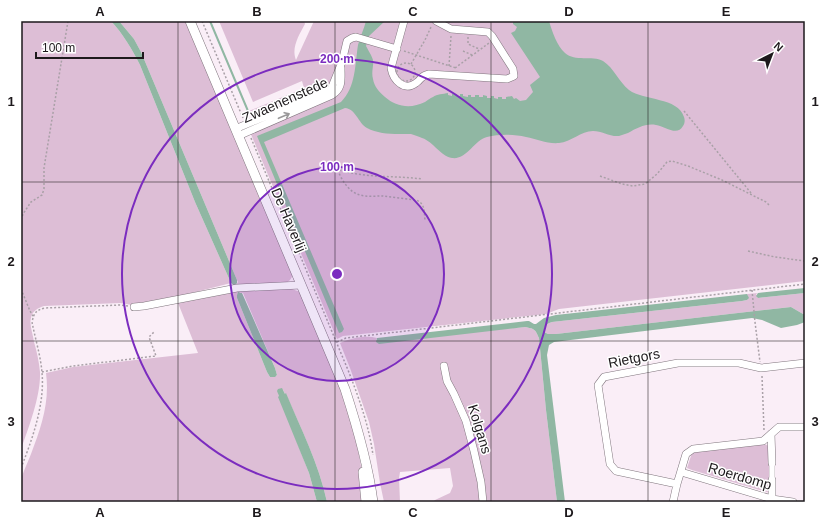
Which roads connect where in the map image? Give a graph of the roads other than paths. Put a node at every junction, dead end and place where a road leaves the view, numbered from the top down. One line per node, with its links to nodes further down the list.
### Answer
1 (190, 21): 5 (street, De Haverlij)
2 (404, 21): 4 (street)
3 (434, 23): 4 (street)
4 (397, 49): 5 (street, Zwaenenstede)
5 (237, 132): 6 (street, De Haverlij)
6 (301, 285): 7 (street); 11 (street, De Haverlij)
7 (134, 307)
8 (805, 363): 16 (street, Rietgors)
9 (444, 366): 20 (street, Kolgans)
10 (805, 426): 12 (street)
11 (358, 431): 18 (street, De Haverlij); 19 (street, De Haverlij)
12 (771, 434): 13 (street); 14 (street)
13 (772, 463): 15 (street)
14 (681, 472): 16 (street); 17 (street, Roerdomp)
15 (772, 480): 17 (street)
16 (677, 484): 21 (street)
17 (772, 499): 22 (street, Roerdomp)
18 (366, 502)
19 (373, 502)
20 (483, 502)
21 (673, 502)
22 (793, 502)

